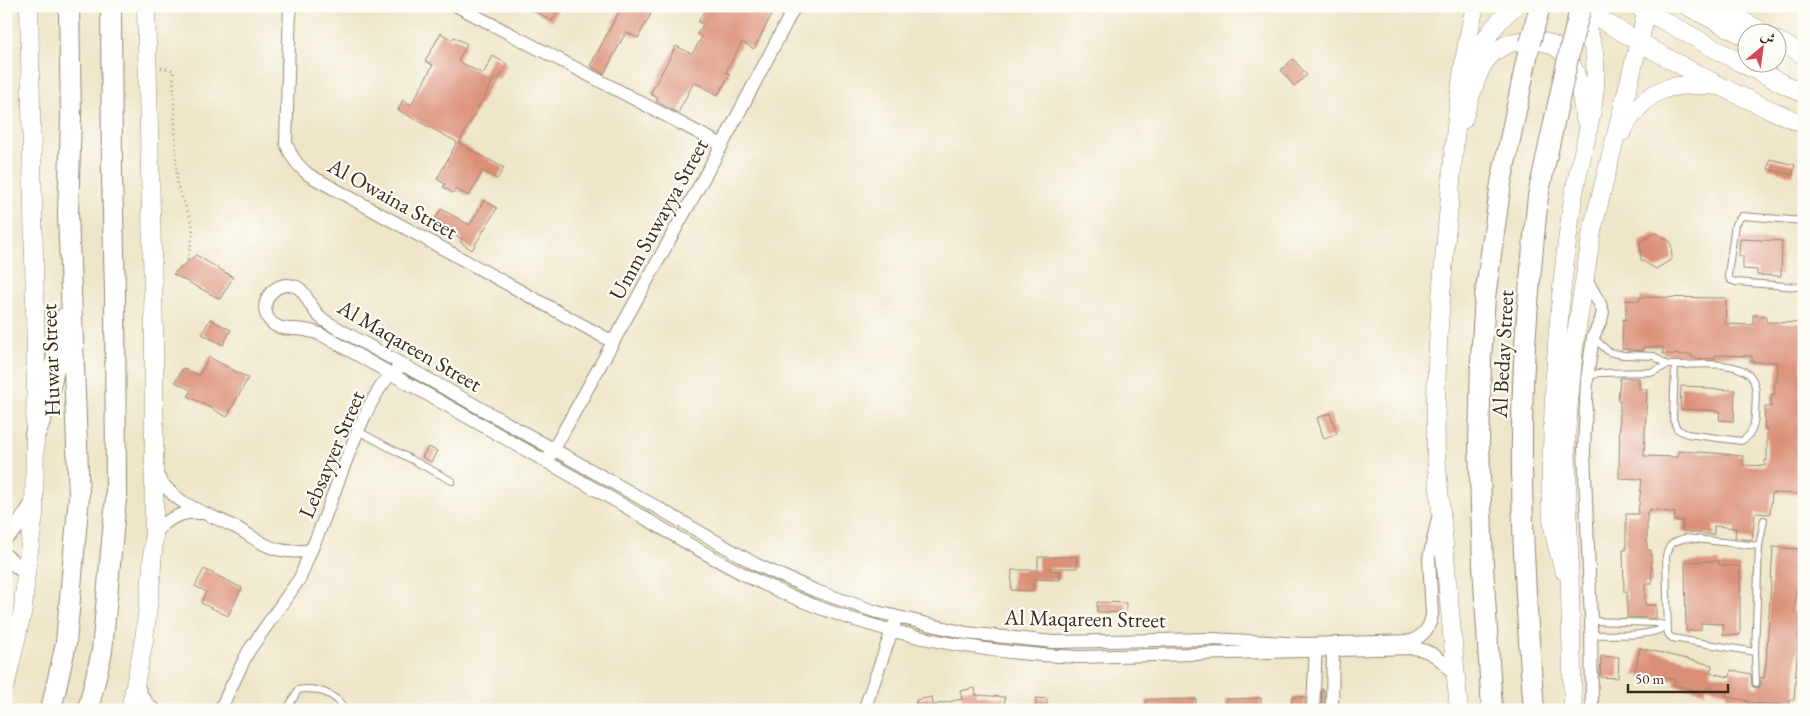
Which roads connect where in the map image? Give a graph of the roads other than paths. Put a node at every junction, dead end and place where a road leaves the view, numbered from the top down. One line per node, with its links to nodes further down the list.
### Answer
1 (29, 6): 49 (main road, Huwar Street)
2 (56, 6): 27 (highway)
3 (69, 6): 27 (highway, Huwar Street)
4 (112, 6): 28 (highway)
5 (125, 6): 28 (highway)
6 (146, 6): 52 (main road)
7 (290, 6): 42 (street, Al Owaina Street)
8 (458, 6): 34 (street)
9 (795, 6): 34 (street, Umm Suwayya Street)
10 (1462, 6): 22 (main road)
11 (1475, 6): 22 (main road)
12 (1515, 6): 31 (main road)
13 (1540, 6): 88 (highway, Al Beday Street, bridge)
14 (1579, 6): 21 (main road); 33 (main road); 89 (highway, Al Beday Street, bridge)
15 (1606, 6): 21 (main road)
16 (1687, 6): 20 (main road)
17 (1716, 6): 19 (main road)
18 (1644, 8): 21 (main road); 30 (main road)
19 (1745, 22)
20 (1738, 33)
21 (1631, 38): 29 (main road); 36 (main road)
22 (1466, 46): 31 (main road)
23 (1788, 46): 24 (main road)
24 (1804, 55)
25 (1788, 58): 26 (main road)
26 (1804, 66)
27 (70, 82): 40 (highway, Huwar Street)
28 (112, 85): 78 (highway)
29 (1723, 86): 32 (main road); 36 (main road)
30 (1804, 94)
31 (1458, 100): 35 (main road)
32 (1804, 124)
33 (1587, 132): 35 (main road); 64 (main road)
34 (722, 145): 42 (street, Umm Suwayya Street)
35 (1454, 146): 55 (main road)
36 (1607, 167): 38 (main road)
37 (1804, 221): 39 (lane)
38 (1585, 269): 41 (street); 64 (main road)
39 (1804, 284)
40 (72, 289): 49 (highway); 77 (highway, Huwar Street)
41 (1593, 337): 43 (lane); 47 (street)
42 (612, 342): 50 (street, Umm Suwayya Street)
43 (1667, 365): 44 (lane); 47 (lane)
44 (1675, 365): 44 (lane)
45 (407, 367): 46 (street); 46 (street, Al Maqareen Street); 50 (street, Al Maqareen Street)
46 (392, 374): 48 (street, Lebsayyer Street); 51 (street, Al Maqareen Street)
47 (1587, 379): 66 (street)
48 (358, 431): 53 (lane); 61 (street, Lebsayyer Street)
49 (35, 434): 54 (main road, Huwar Street)
50 (554, 449): 51 (street, Umm Suwayya Street); 65 (street, Al Maqareen Street)
51 (547, 462): 68 (street, Al Maqareen Street)
52 (154, 472): 56 (street, Lebsayyer Street); 58 (main road)
53 (452, 481)
54 (34, 501): 59 (street); 63 (main road, Huwar Street)
55 (1441, 504): 71 (street, Al Maqareen Street); 73 (main road)
56 (202, 514): 58 (street, Lebsayyer Street); 61 (street, Lebsayyer Street)
57 (1764, 520): 60 (lane)
58 (154, 535): 74 (main road)
59 (6, 536)
60 (1759, 546): 67 (lane); 72 (lane)
61 (311, 550): 81 (street, Lebsayyer Street)
62 (6, 557): 63 (street)
63 (26, 573): 75 (main road, Huwar Street)
64 (1571, 595): 90 (main road)
65 (897, 617): 68 (street); 70 (street, Al Maqareen Street)
66 (1591, 621): 67 (lane); 69 (street)
67 (1667, 626): 69 (lane); 72 (lane)
68 (892, 631): 70 (street, Al Maqareen Street); 84 (street)
69 (1590, 635): 91 (street)
70 (1316, 647): 71 (street, Al Maqareen Street); 85 (street)
71 (1333, 647): 73 (street, Al Maqareen Street); 86 (street)
72 (1755, 652): 76 (lane)
73 (1456, 676): 87 (main road)
74 (137, 679): 79 (main road); 80 (street)
75 (6, 683)
76 (1756, 683)
77 (51, 710)
78 (88, 710)
79 (130, 710)
80 (155, 710)
81 (220, 710)
82 (287, 710): 83 (lane)
83 (345, 710)
84 (864, 710)
85 (1313, 710)
86 (1332, 710)
87 (1459, 710)
88 (1492, 710)
89 (1534, 710)
90 (1573, 710)
91 (1592, 710)

